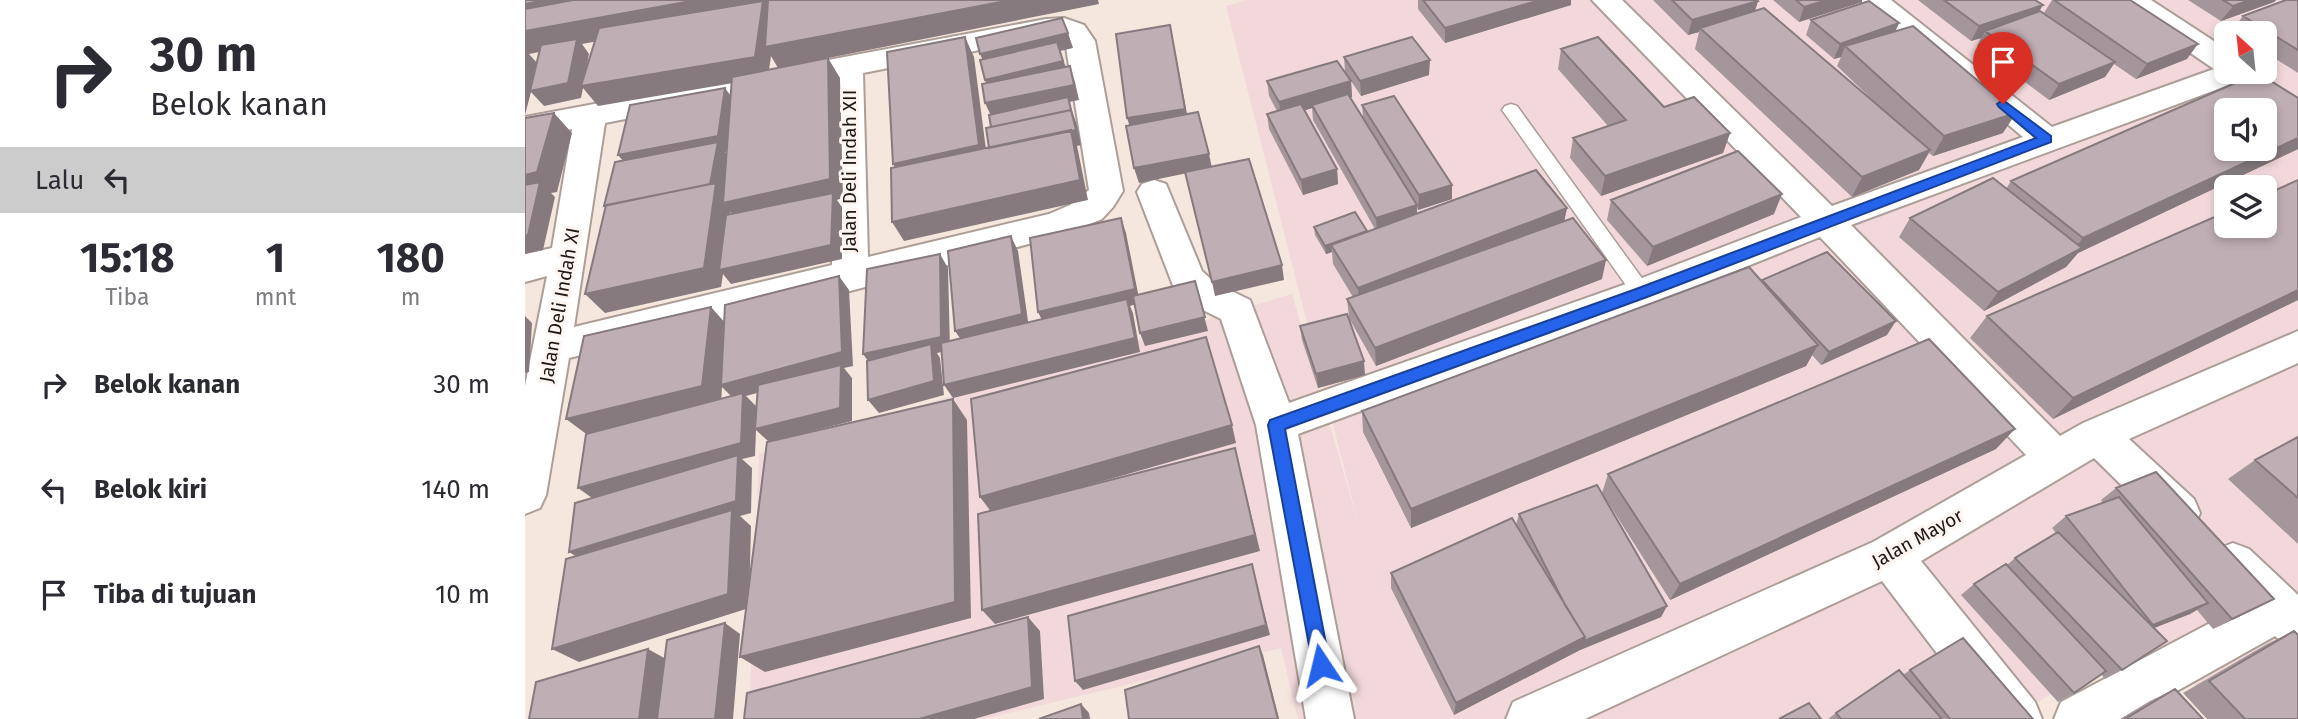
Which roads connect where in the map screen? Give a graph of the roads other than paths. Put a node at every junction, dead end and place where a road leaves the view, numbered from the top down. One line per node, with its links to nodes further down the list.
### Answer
1 (1606, 0): 12 (street)
2 (1874, 0): 10 (street)
3 (2132, 0): 4 (street)
4 (2214, 55)
5 (848, 66): 8 (street); 15 (street, Jalan Deli Indah XII); 15 (street)
6 (2220, 84): 10 (street)
7 (1511, 110): 16 (lane)
8 (590, 115): 9 (street); 13 (street, Jalan Deli Indah XI)
9 (525, 128)
10 (2046, 139): 12 (street)
11 (1154, 192): 19 (street)
12 (1826, 221): 16 (street); 21 (street)
13 (568, 257): 14 (street); 18 (street, Jalan Deli Indah XI)
14 (525, 268)
15 (849, 277): 18 (street)
16 (1642, 293): 19 (street)
17 (2298, 346): 20 (street, Jalan Mayor)
18 (553, 348): 22 (street, Jalan Deli Indah XI)
19 (1276, 425): 25 (street)
20 (2097, 435): 21 (street, Jalan Mayor); 24 (street)
21 (2056, 460): 23 (street, Jalan Mayor)
22 (525, 495)
23 (1889, 556): 26 (street, Jalan Mayor); 27 (street)
24 (2278, 624): 28 (street)
25 (1330, 719)
26 (1530, 719)
27 (2018, 719)
28 (2078, 719)

